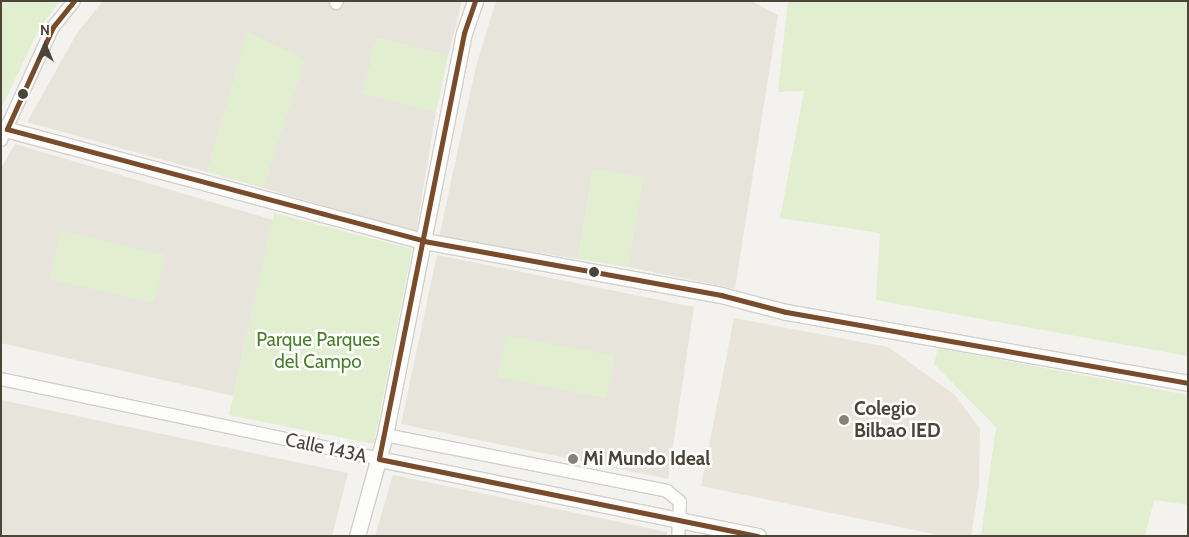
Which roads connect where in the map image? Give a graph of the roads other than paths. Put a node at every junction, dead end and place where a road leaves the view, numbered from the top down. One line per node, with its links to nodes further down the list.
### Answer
1 (74, 1): 3 (street)
2 (475, 1): 4 (street)
3 (3, 132): 4 (street)
4 (424, 241): 6 (street); 7 (street)
5 (1, 379): 8 (street, Calle 143A)
6 (1188, 383)
7 (385, 435): 8 (street); 9 (street, Calle 143A)
8 (379, 459): 9 (street, Calle 143A); 10 (street)
9 (680, 520): 11 (street); 12 (street, Calle 143A)
10 (357, 536)
11 (678, 536)
12 (758, 536)

